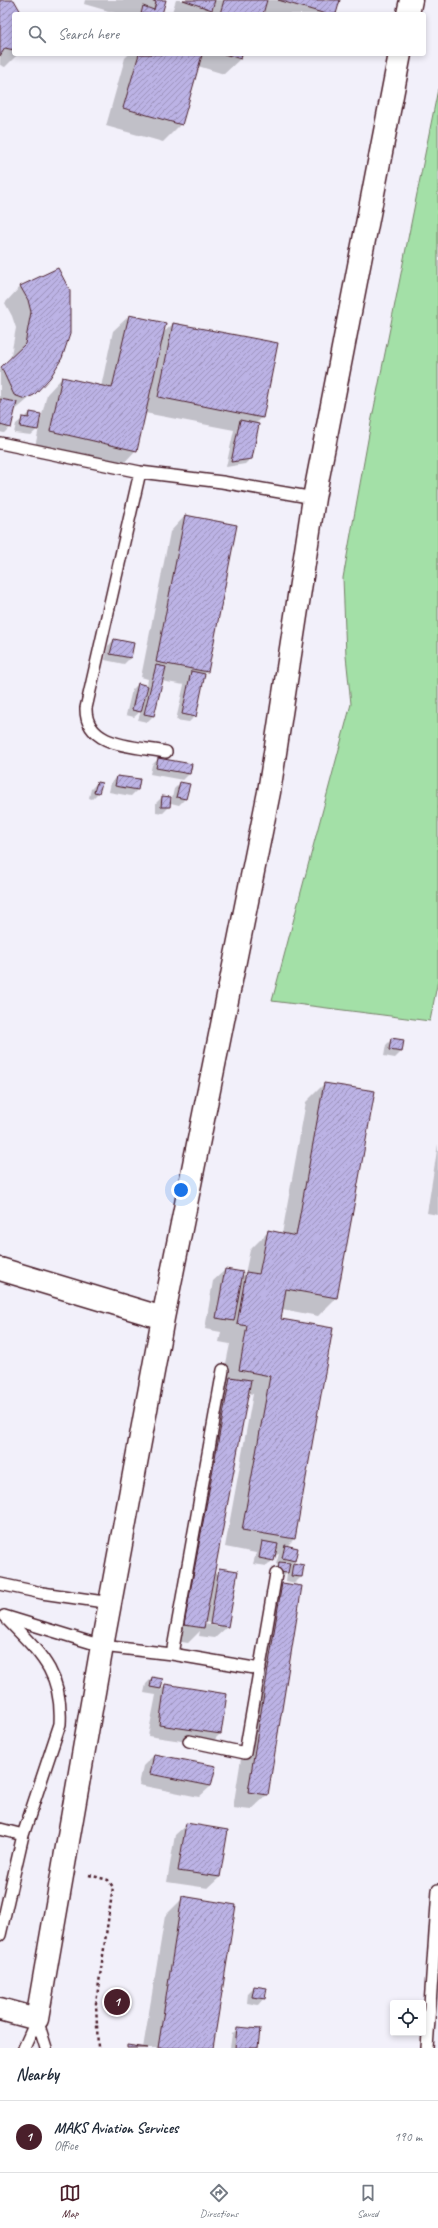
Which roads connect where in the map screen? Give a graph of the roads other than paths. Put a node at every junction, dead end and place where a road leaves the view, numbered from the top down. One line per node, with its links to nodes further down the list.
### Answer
1 (411, 0): 2 (street)
2 (408, 12)
3 (400, 56): 6 (street)
4 (0, 443): 5 (lane)
5 (140, 472): 6 (lane); 7 (lane)
6 (314, 498): 9 (street)
7 (166, 752)
8 (0, 1269): 9 (street)
9 (163, 1318): 13 (street)
10 (223, 1370): 16 (lane)
11 (276, 1574): 17 (lane)
12 (0, 1584): 13 (lane)
13 (111, 1603): 15 (street)
14 (2, 1615): 15 (lane); 20 (lane)
15 (102, 1646): 16 (lane); 24 (street)
16 (172, 1654): 17 (lane)
17 (260, 1669): 18 (lane)
18 (189, 1741)
19 (0, 1830): 20 (lane)
20 (22, 1835): 22 (lane)
21 (438, 1890): 27 (lane)
22 (0, 1935)
23 (0, 2009): 24 (street)
24 (37, 2019): 25 (lane); 26 (lane)
25 (24, 2048)
26 (46, 2048)
27 (427, 2048)

